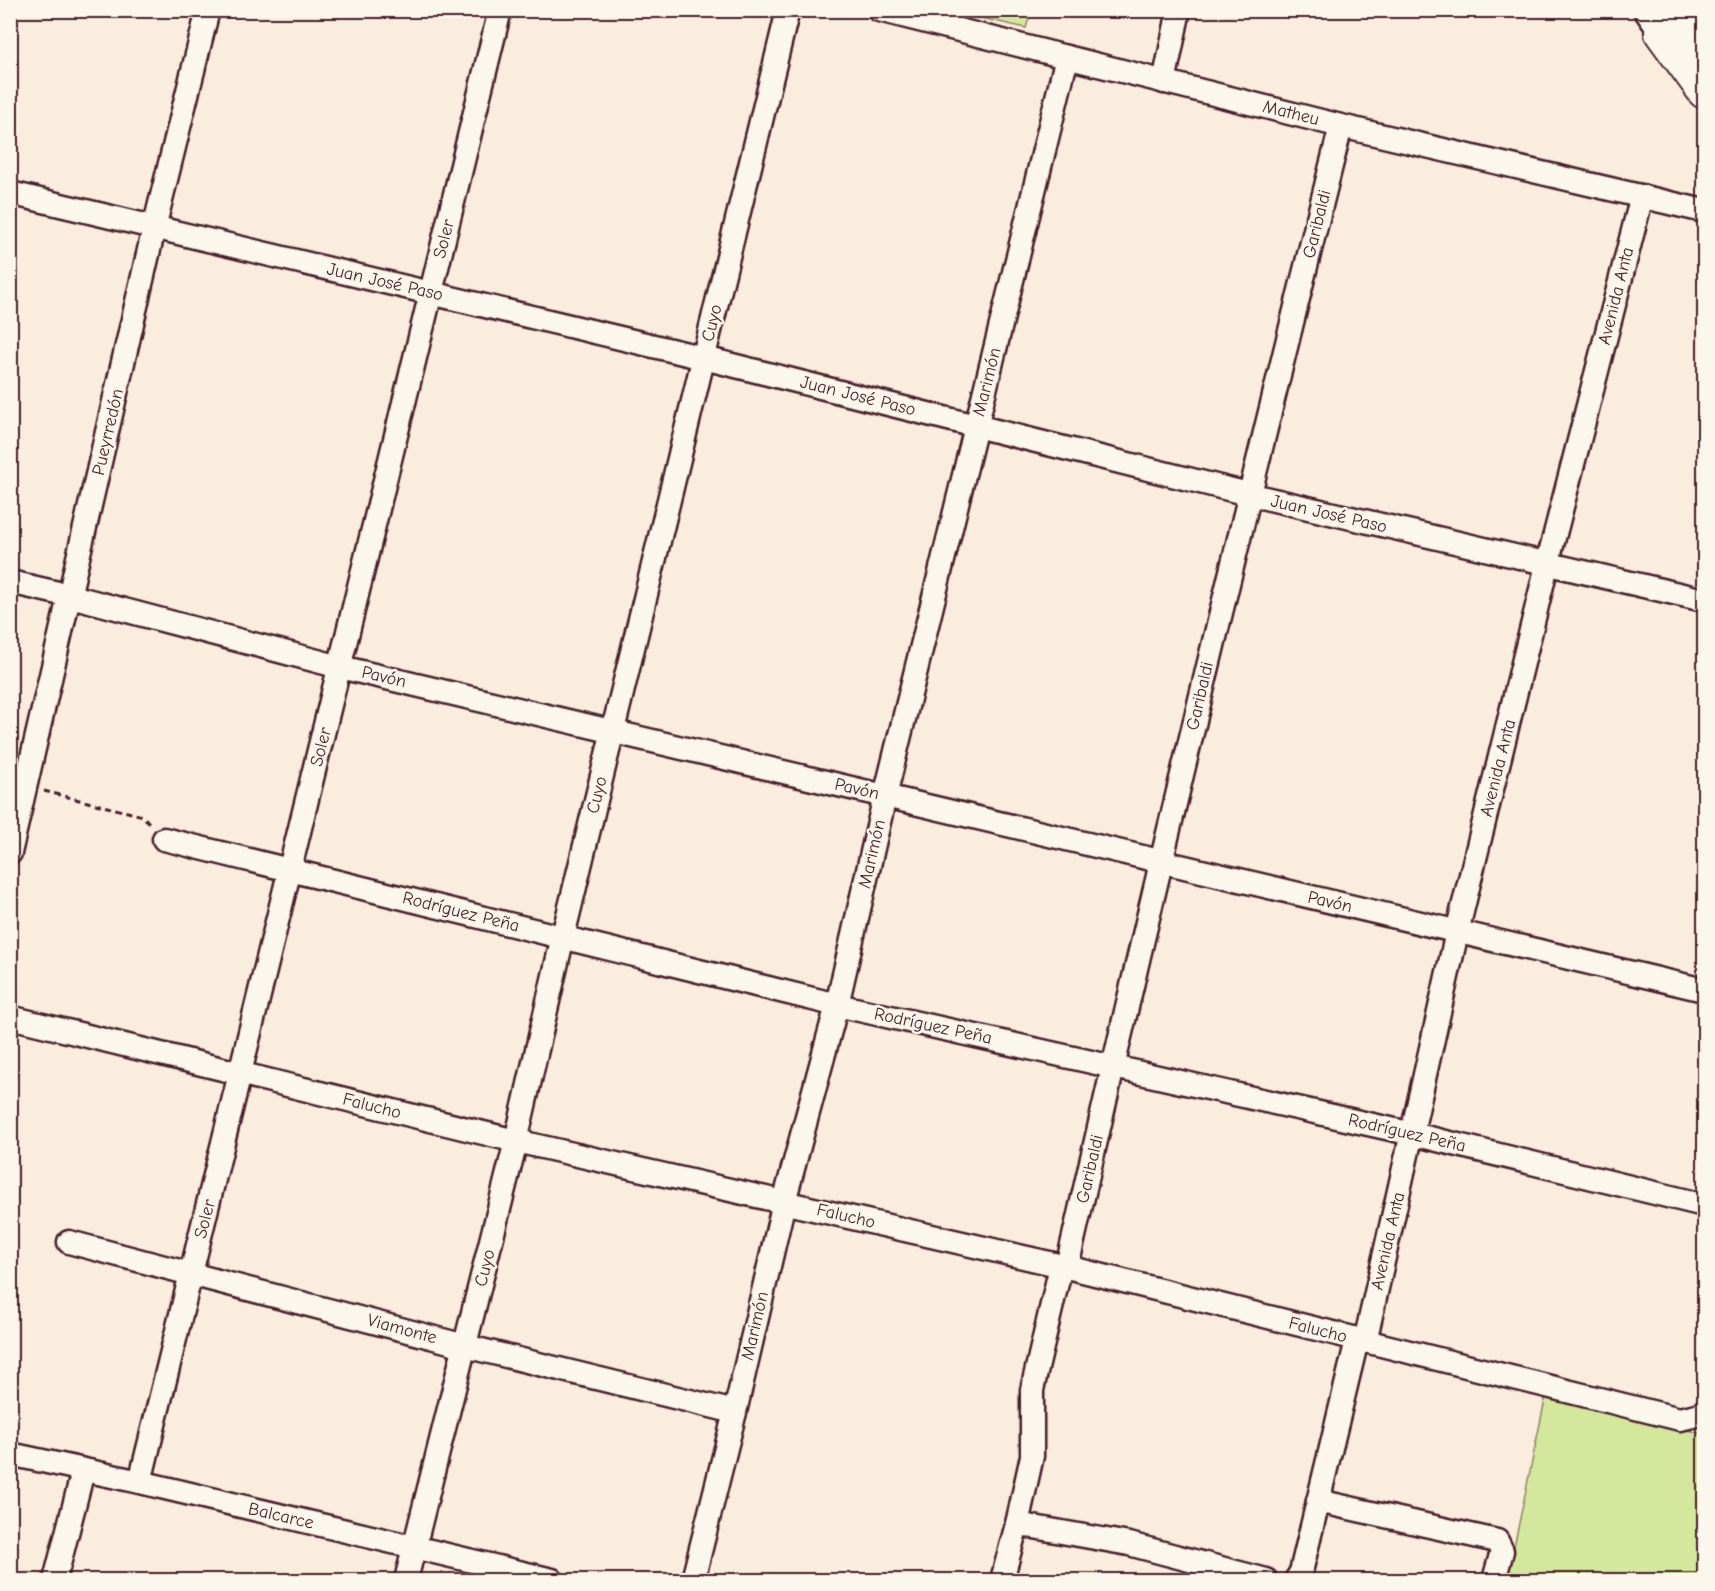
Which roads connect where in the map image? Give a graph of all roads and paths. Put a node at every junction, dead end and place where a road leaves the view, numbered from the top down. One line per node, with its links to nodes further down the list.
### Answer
1 (208, 10): 16 (street, Pueyrredón)
2 (500, 10): 17 (street, Soler)
3 (788, 10): 18 (street, Cuyo)
4 (879, 10): 6 (street, Matheu)
5 (1179, 10): 10 (street)
6 (927, 16): 9 (street, Matheu)
7 (1662, 16): 8 (main road); 11 (main road)
8 (1704, 53)
9 (1067, 57): 10 (street, Matheu); 19 (street, Marimón)
10 (1164, 82): 12 (street, Matheu)
11 (1704, 92)
12 (1341, 126): 14 (street, Matheu); 20 (street, Garibaldi)
13 (10, 193): 16 (street, Juan José Paso)
14 (1642, 196): 15 (street, Matheu); 21 (street, Avenida Anta)
15 (1704, 211)
16 (154, 228): 17 (street, Juan José Paso); 23 (street, Pueyrredón)
17 (431, 292): 18 (street, Juan José Paso); 25 (street, Soler)
18 (704, 357): 19 (street, Juan José Paso); 26 (street, Cuyo)
19 (977, 426): 20 (street, Juan José Paso); 28 (street, Marimón)
20 (1248, 494): 21 (street, Juan José Paso); 31 (street, Garibaldi)
21 (1547, 565): 24 (street, Juan José Paso); 33 (street, Avenida Anta)
22 (10, 582): 23 (street, Pavón)
23 (71, 596): 25 (street, Pavón); 27 (street, Pueyrredón)
24 (1704, 600)
25 (340, 667): 26 (street, Pavón); 32 (street, Soler)
26 (613, 732): 28 (street, Pavón); 34 (street, Cuyo)
27 (26, 787): 29 (path); 30 (street, Pueyrredón)
28 (885, 796): 31 (street, Pavón); 36 (street, Marimón)
29 (164, 839): 32 (street, Rodríguez Peña)
30 (10, 853)
31 (1160, 862): 33 (street, Pavón); 38 (street, Garibaldi)
32 (291, 870): 34 (street, Rodríguez Peña); 39 (street, Soler)
33 (1457, 932): 35 (street, Pavón); 40 (street, Avenida Anta)
34 (563, 936): 36 (street, Rodríguez Peña); 41 (street, Cuyo)
35 (1704, 990)
36 (837, 1005): 38 (street, Rodríguez Peña); 42 (street, Marimón)
37 (10, 1017): 39 (street, Falucho)
38 (1113, 1066): 40 (street, Rodríguez Peña); 45 (street, Garibaldi)
39 (241, 1075): 41 (street, Falucho); 46 (street, Soler)
40 (1413, 1134): 43 (street, Rodríguez Peña); 47 (street, Avenida Anta)
41 (516, 1141): 42 (street, Falucho); 48 (street, Cuyo)
42 (784, 1202): 45 (street, Falucho); 50 (street, Marimón)
43 (1704, 1205)
44 (69, 1242): 46 (street, Viamonte)
45 (1064, 1267): 47 (street, Falucho); 55 (street, Garibaldi)
46 (191, 1272): 48 (street, Viamonte); 53 (street, Soler)
47 (1361, 1341): 49 (street, Falucho); 54 (street, Avenida Anta)
48 (465, 1346): 50 (street, Viamonte); 56 (street, Cuyo)
49 (1704, 1411)
50 (735, 1412): 61 (street, Marimón)
51 (10, 1454): 52 (street, Balcarce)
52 (83, 1471): 53 (street, Balcarce); 58 (street)
53 (140, 1482): 56 (street, Balcarce)
54 (1318, 1501): 57 (street, Avenida Anta); 64 (street)
55 (1017, 1524): 62 (street, Garibaldi); 63 (street)
56 (415, 1548): 59 (street, Cuyo); 60 (street, Balcarce)
57 (1302, 1578)
58 (55, 1581)
59 (406, 1581)
60 (552, 1581)
61 (693, 1581)
62 (1002, 1581)
63 (1266, 1581)
64 (1494, 1581)

